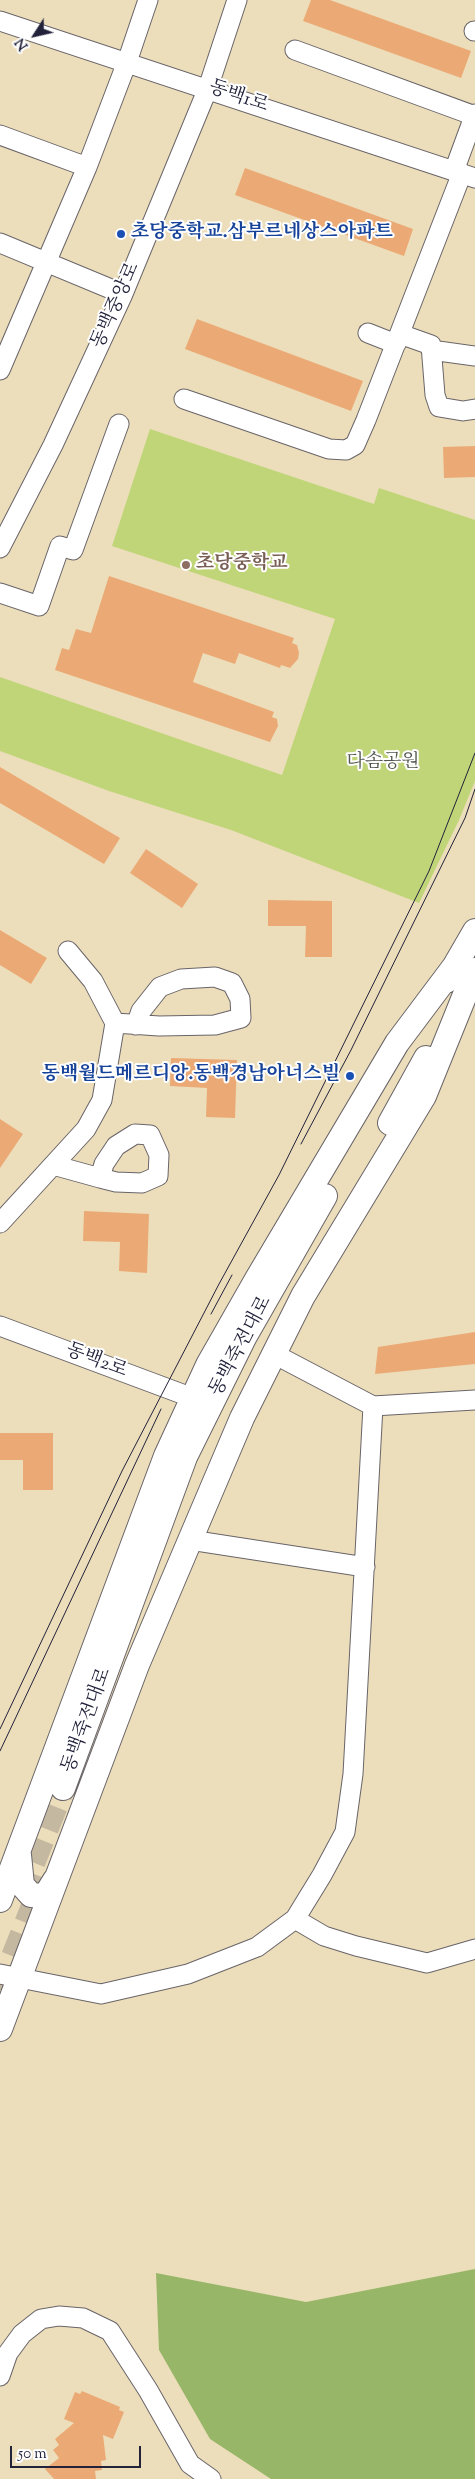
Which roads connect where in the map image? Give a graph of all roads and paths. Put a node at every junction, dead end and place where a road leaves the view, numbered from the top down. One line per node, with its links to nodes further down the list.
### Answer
1 (148, 0): 5 (street)
2 (237, 0): 6 (street, 동백중앙로)
3 (0, 21): 5 (street, 동백1로)
4 (295, 50): 7 (street)
5 (127, 62): 6 (street, 동백1로); 9 (street)
6 (208, 88): 10 (street, 동백1로); 13 (street, 동백중앙로)
7 (475, 115): 10 (street)
8 (0, 135): 9 (street)
9 (87, 167): 12 (street)
10 (464, 174): 15 (street)
11 (0, 243): 12 (street)
12 (46, 264): 13 (street); 18 (street)
13 (123, 294): 22 (street, 동백중앙로)
14 (368, 333): 15 (street)
15 (398, 339): 16 (street); 19 (street)
16 (431, 350): 17 (street); 20 (street)
17 (475, 356)
18 (0, 368)
19 (184, 399)
20 (475, 409)
21 (119, 424): 23 (street)
22 (0, 548)
23 (0, 593)
24 (475, 931): 26 (main road, 동백죽전대로)
25 (68, 951): 27 (street)
26 (468, 968): 33 (main road); 34 (main road); 39 (main road, 동백죽전대로)
27 (115, 1024): 28 (street); 29 (street)
28 (136, 1025): 28 (street)
29 (53, 1165): 30 (street); 31 (street)
30 (100, 1178)
31 (0, 1222)
32 (0, 1326): 34 (street, 동백2로)
33 (274, 1354): 36 (street); 37 (main road)
34 (193, 1398): 40 (main road)
35 (475, 1400): 36 (street)
36 (373, 1406): 38 (street)
37 (190, 1540): 38 (street); 41 (main road)
38 (365, 1567): 43 (street)
39 (68, 1794)
40 (19, 1850): 41 (main road); 42 (main road)
41 (56, 1879): 45 (main road)
42 (0, 1900)
43 (295, 1920): 44 (street); 45 (street)
44 (475, 1949)
45 (10, 1976): 46 (main road)
46 (0, 2028)
47 (0, 2376): 48 (street)
48 (212, 2479)

